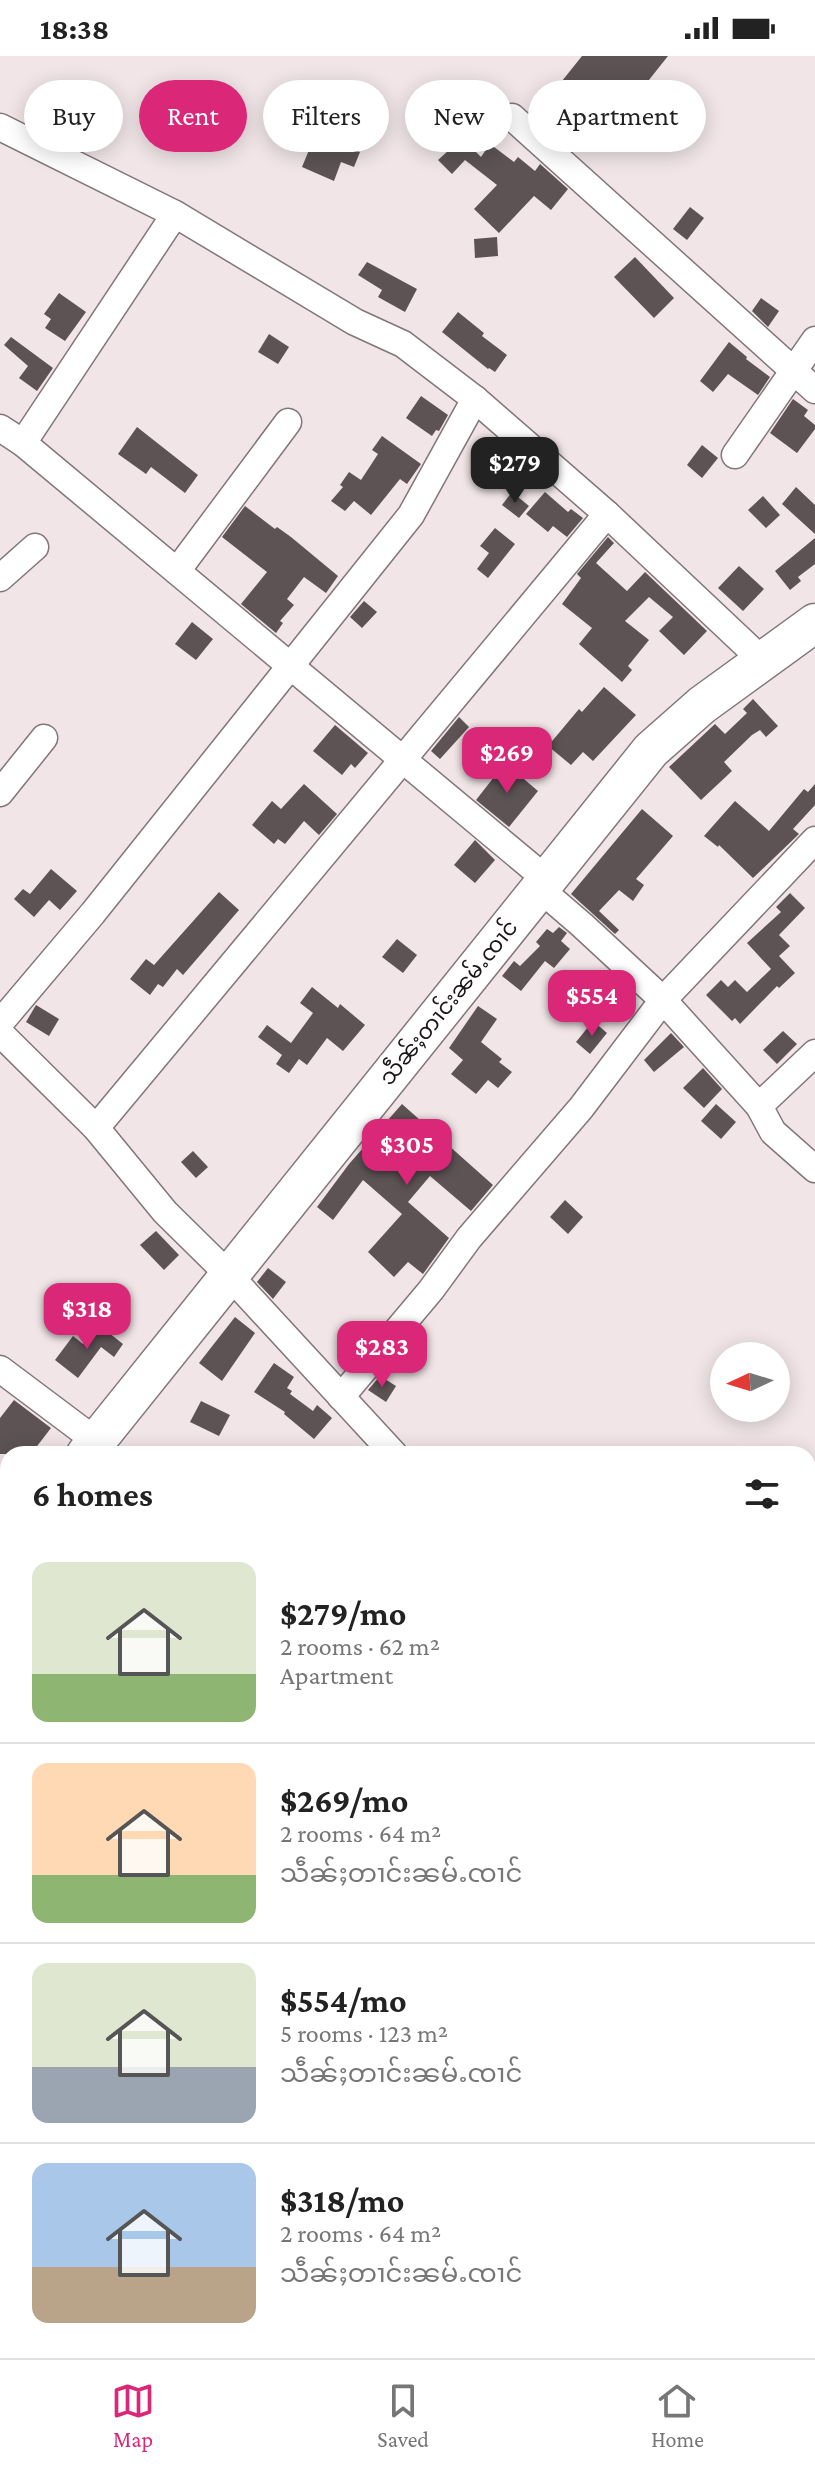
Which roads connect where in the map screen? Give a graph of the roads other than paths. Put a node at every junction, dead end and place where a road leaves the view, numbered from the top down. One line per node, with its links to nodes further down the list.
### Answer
1 (512, 117): 5 (street)
2 (0, 127): 3 (street)
3 (175, 214): 7 (street); 10 (street)
4 (815, 340): 5 (street)
5 (794, 371): 6 (street); 11 (street)
6 (815, 390)
7 (475, 399): 12 (street); 18 (street)
8 (288, 422): 14 (street)
9 (0, 428): 10 (street)
10 (23, 443): 14 (street)
11 (735, 455)
12 (607, 514): 17 (street); 20 (street)
13 (35, 547): 15 (street)
14 (177, 571): 18 (street)
15 (0, 578)
16 (815, 623): 17 (highway, သဵၼ်ႈတၢင်းၼမ်ႉၸၢင်)
17 (763, 661): 23 (highway, သဵၼ်ႈတၢင်းၼမ်ႉၸၢင်)
18 (292, 665): 20 (street); 25 (street)
19 (44, 738): 21 (street)
20 (402, 761): 23 (street); 29 (street)
21 (0, 793)
22 (815, 840): 24 (street)
23 (542, 884): 24 (street); 31 (highway, သဵၼ်ႈတၢင်းၼမ်ႉၸၢင်)
24 (663, 1000): 28 (street); 33 (street)
25 (0, 1023)
26 (0, 1033): 29 (street)
27 (815, 1053): 28 (street)
28 (759, 1106): 30 (street)
29 (96, 1128): 31 (street)
30 (815, 1169)
31 (229, 1275): 33 (street); 35 (highway, သဵၼ်ႈတၢင်းၼမ်ႉၸၢင်)
32 (0, 1369): 34 (street)
33 (341, 1397): 36 (street)
34 (89, 1446)
35 (93, 1446)
36 (387, 1446)

